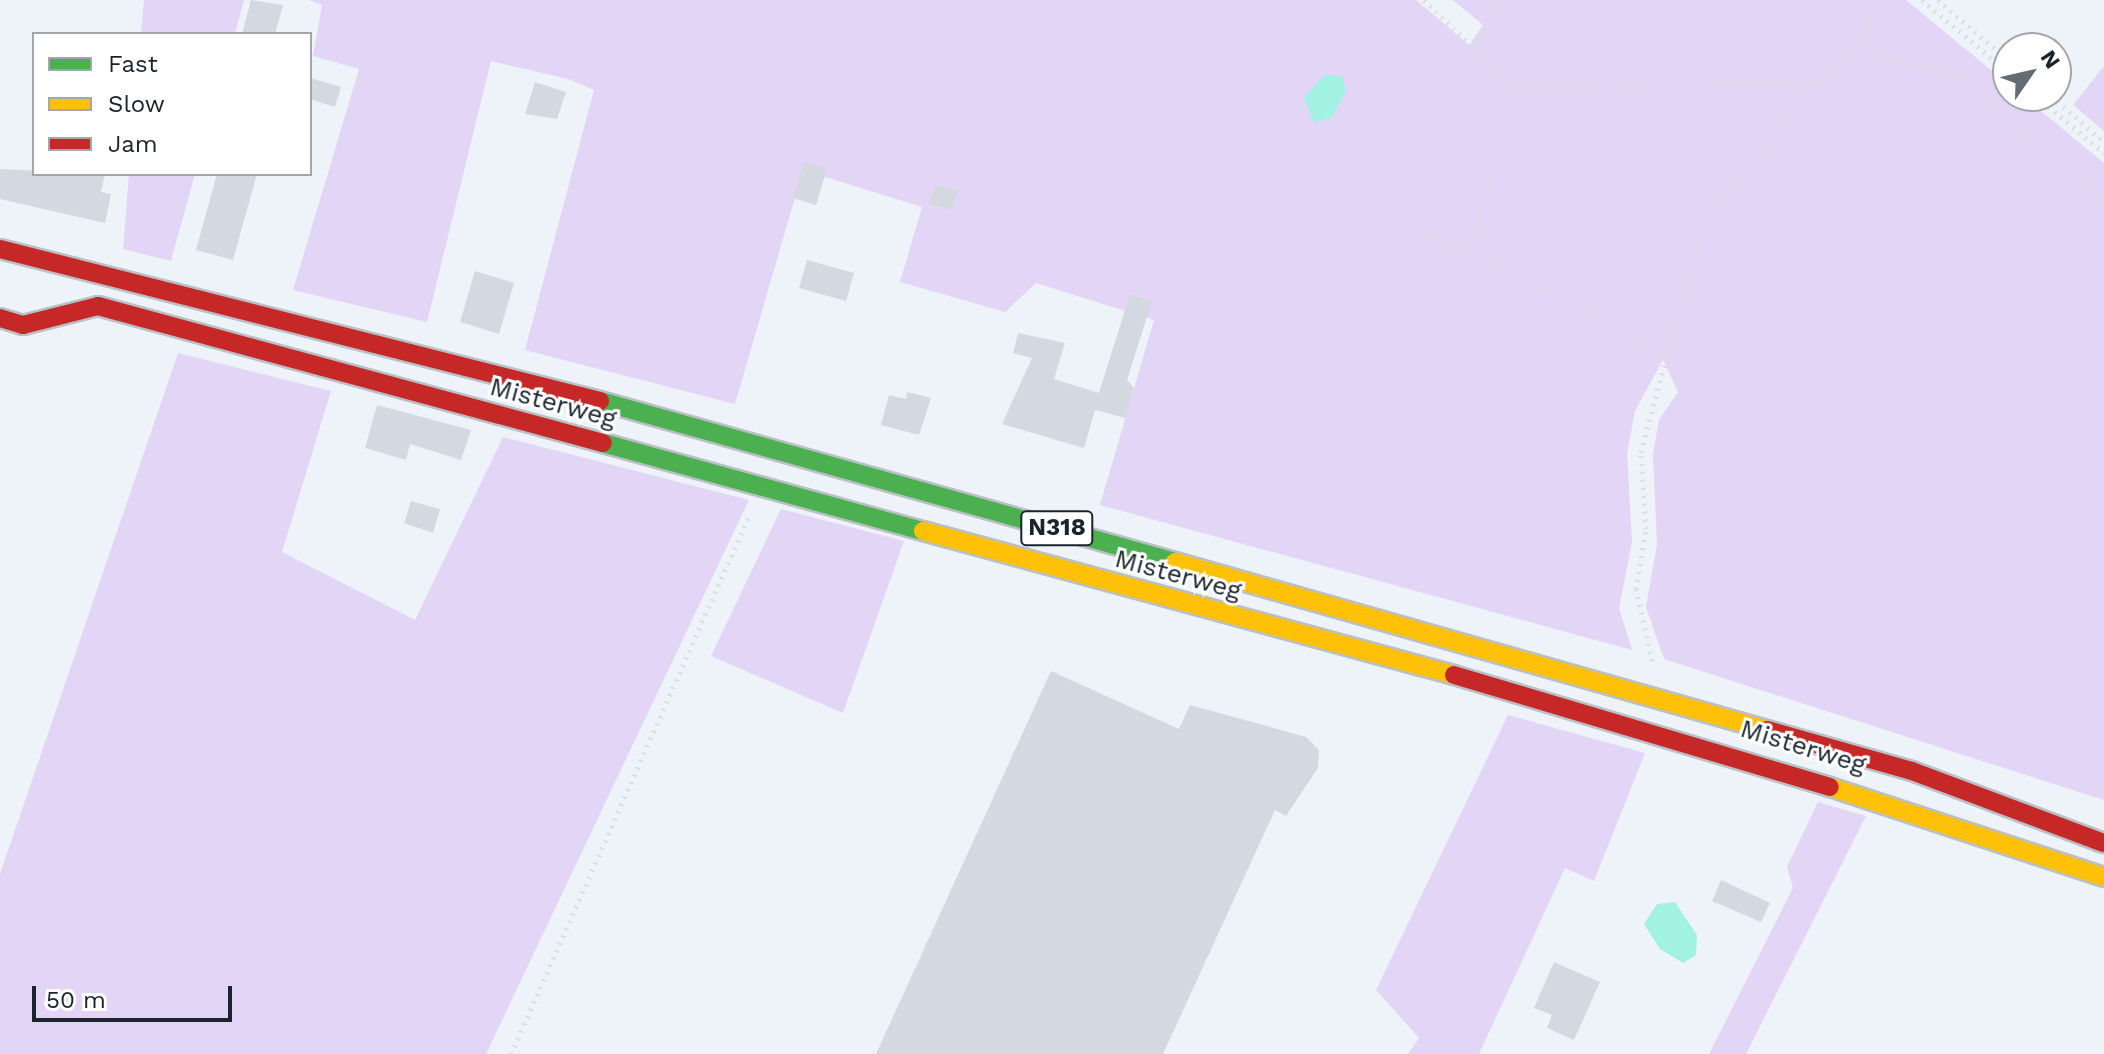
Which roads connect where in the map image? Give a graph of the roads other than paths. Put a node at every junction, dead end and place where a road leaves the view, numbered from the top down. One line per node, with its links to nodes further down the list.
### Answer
1 (0, 249): 3 (main road, Misterweg / N318)
2 (0, 318): 4 (main road, Misterweg)
3 (2104, 843)
4 (2104, 877)

